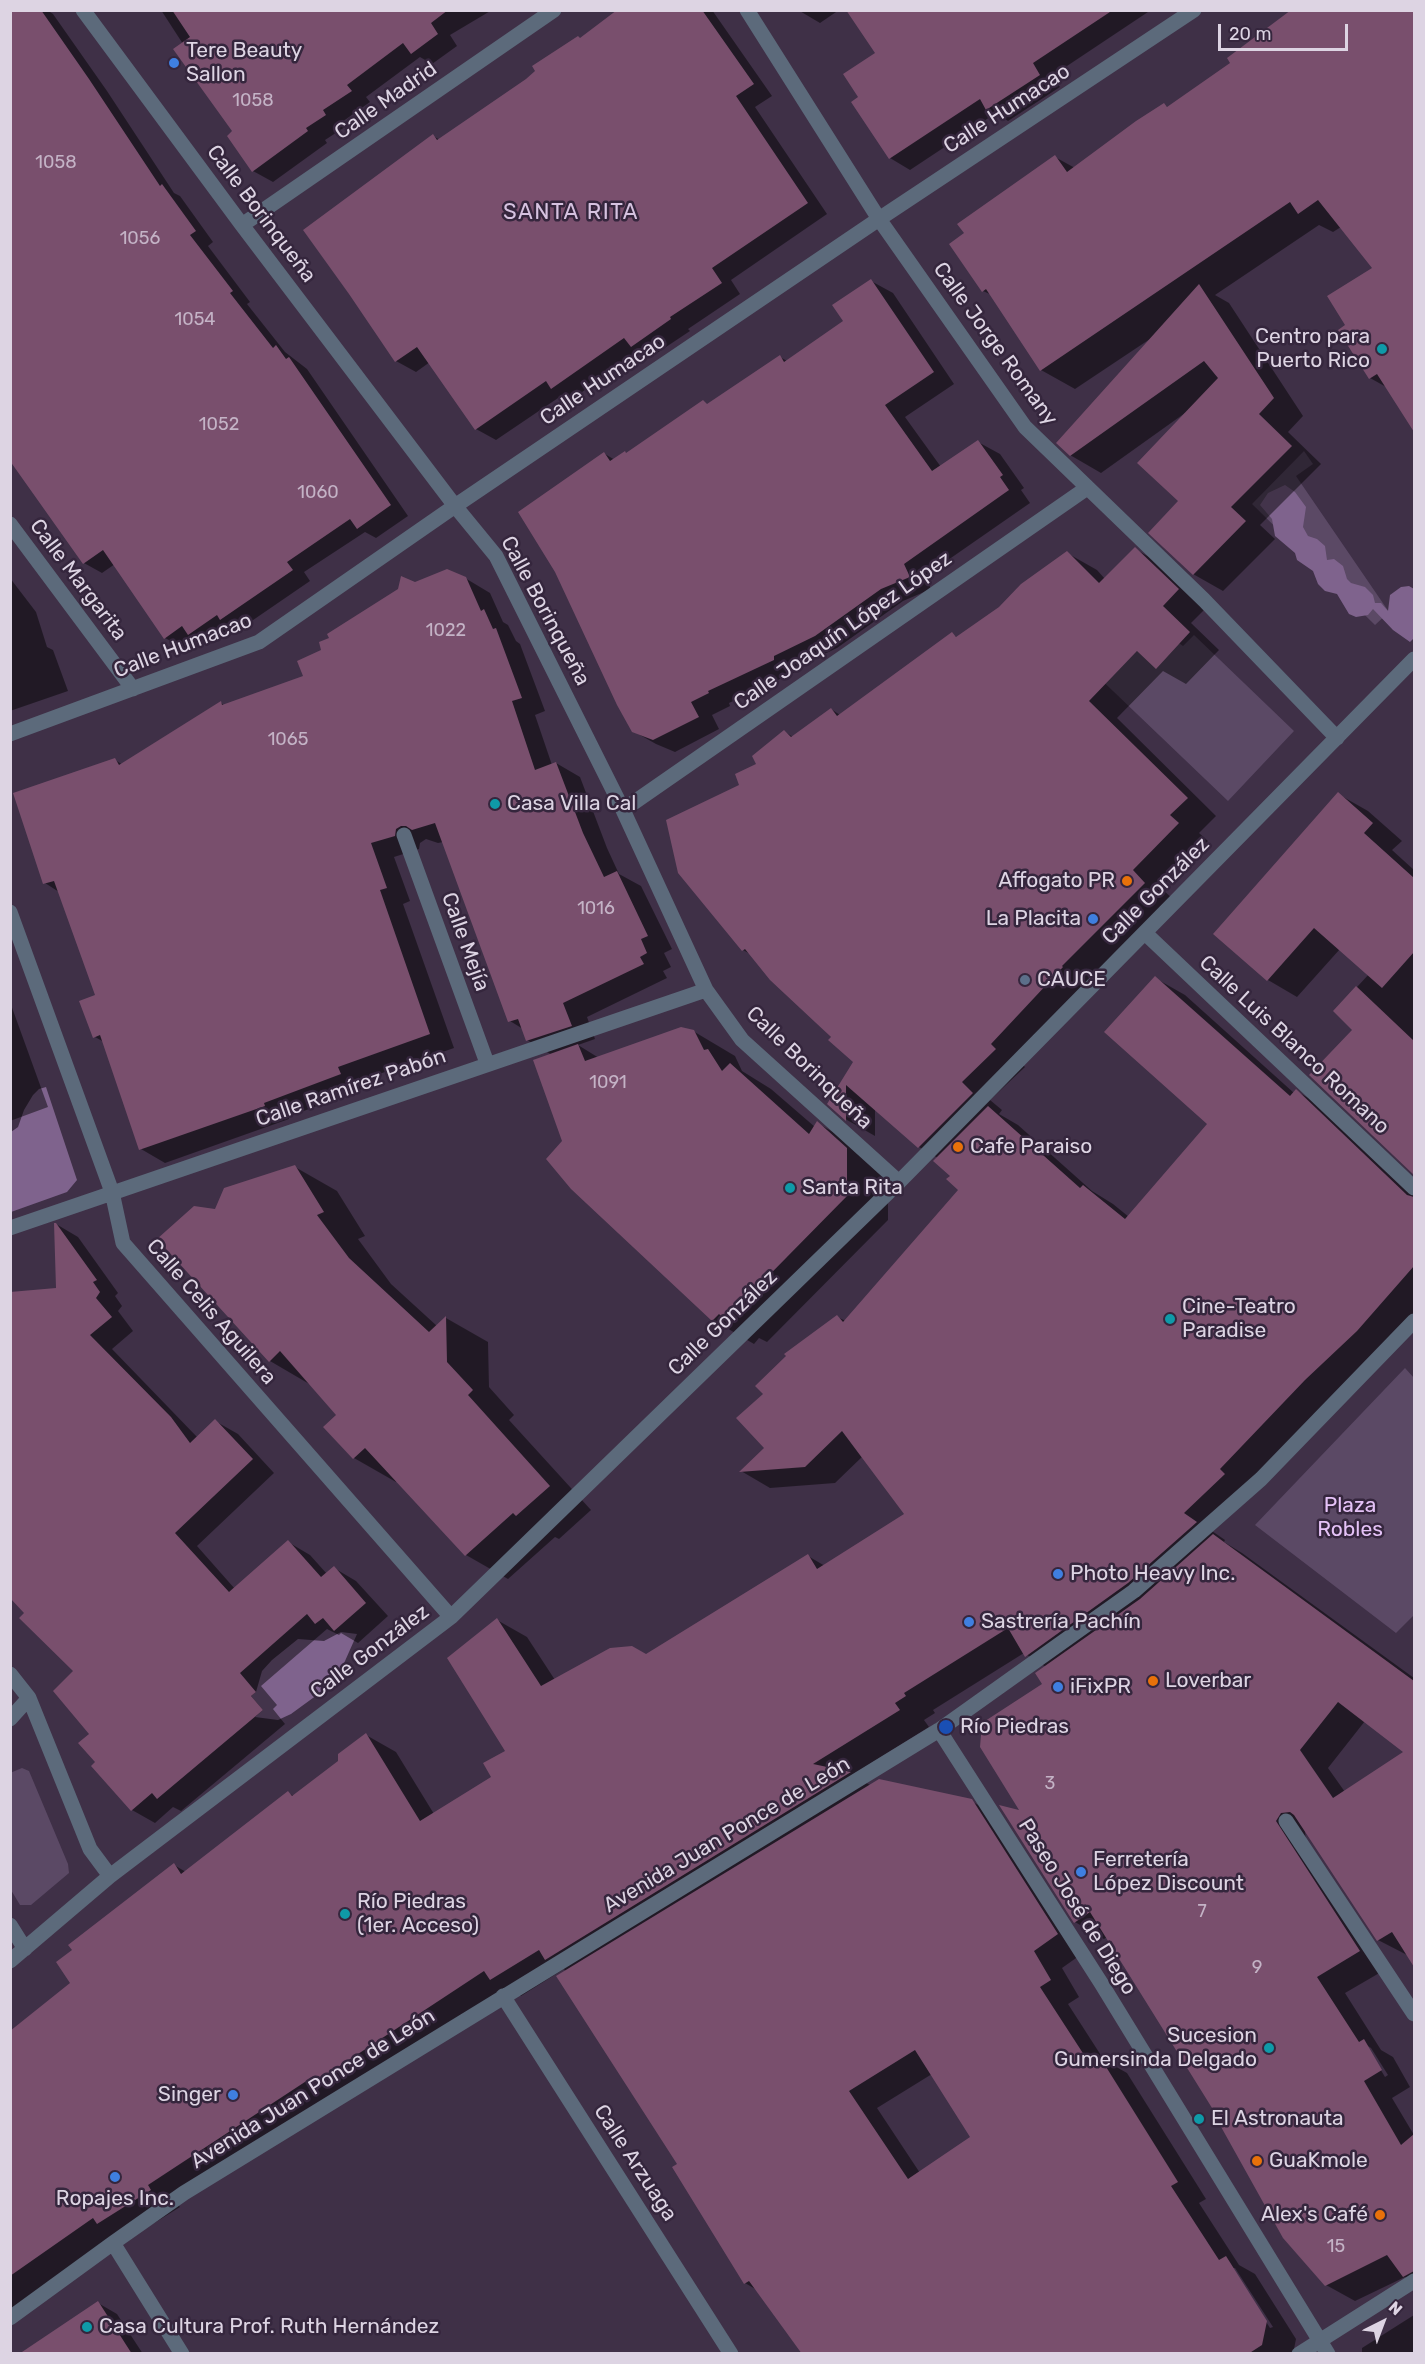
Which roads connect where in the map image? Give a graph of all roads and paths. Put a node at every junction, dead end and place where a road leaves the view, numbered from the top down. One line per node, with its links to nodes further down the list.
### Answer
1 (84, 10): 6 (street, Calle Borinqueña)
2 (554, 10): 6 (street, Calle Madrid)
3 (747, 10): 5 (street, Calle Jorge Romany)
4 (1194, 10): 5 (street, Calle Humacao)
5 (879, 219): 7 (street, Calle Jorge Romany); 8 (street, Calle Humacao)
6 (242, 225): 8 (street, Calle Borinqueña)
7 (1087, 488): 13 (street, Calle Jorge Romany); 14 (street, Calle Joaquín López López)
8 (455, 506): 11 (street, Calle Humacao); 14 (street, Calle Borinqueña)
9 (10, 524): 11 (street, Calle Margarita)
10 (1414, 659): 13 (street, Calle González)
11 (134, 689): 12 (street, Calle Humacao)
12 (10, 734)
13 (1337, 738): 17 (street, Calle González)
14 (623, 810): 18 (street, Calle Borinqueña)
15 (404, 835): 19 (street, Calle Mejía)
16 (10, 912): 22 (street, Calle Celis Aguilera)
17 (1145, 933): 20 (street, Calle González); 21 (street, Calle Luis Blanco Romano)
18 (706, 990): 19 (street, Calle Ramírez Pabón); 20 (street, Calle Borinqueña)
19 (487, 1063): 22 (street, Calle Ramírez Pabón)
20 (898, 1182): 25 (street, Calle González)
21 (1414, 1188)
22 (112, 1192): 23 (street, Calle Ramírez Pabón); 25 (street, Calle Celis Aguilera)
23 (10, 1228)
24 (1414, 1322): 29 (street, Avenida Juan Ponce de León)
25 (451, 1617): 31 (street, Calle González)
26 (10, 1674): 27 (street)
27 (29, 1698): 28 (street); 31 (street)
28 (10, 1719)
29 (939, 1730): 35 (street, Avenida Juan Ponce de León); 40 (street, Paseo José de Diego)
30 (1286, 1821): 36 (street)
31 (110, 1876): 33 (street, Calle González)
32 (10, 1925): 33 (street)
33 (25, 1949): 34 (street, Calle González)
34 (10, 1961)
35 (503, 1996): 37 (street, Avenida Juan Ponce de León); 42 (street, Calle Arzuaga)
36 (1414, 2014)
37 (113, 2243): 39 (street, Avenida Juan Ponce de León); 41 (street)
38 (1414, 2281): 40 (street)
39 (10, 2318)
40 (1320, 2340): 43 (street); 44 (street, Paseo José de Diego)
41 (182, 2354)
42 (731, 2354)
43 (1299, 2354)
44 (1328, 2354)

